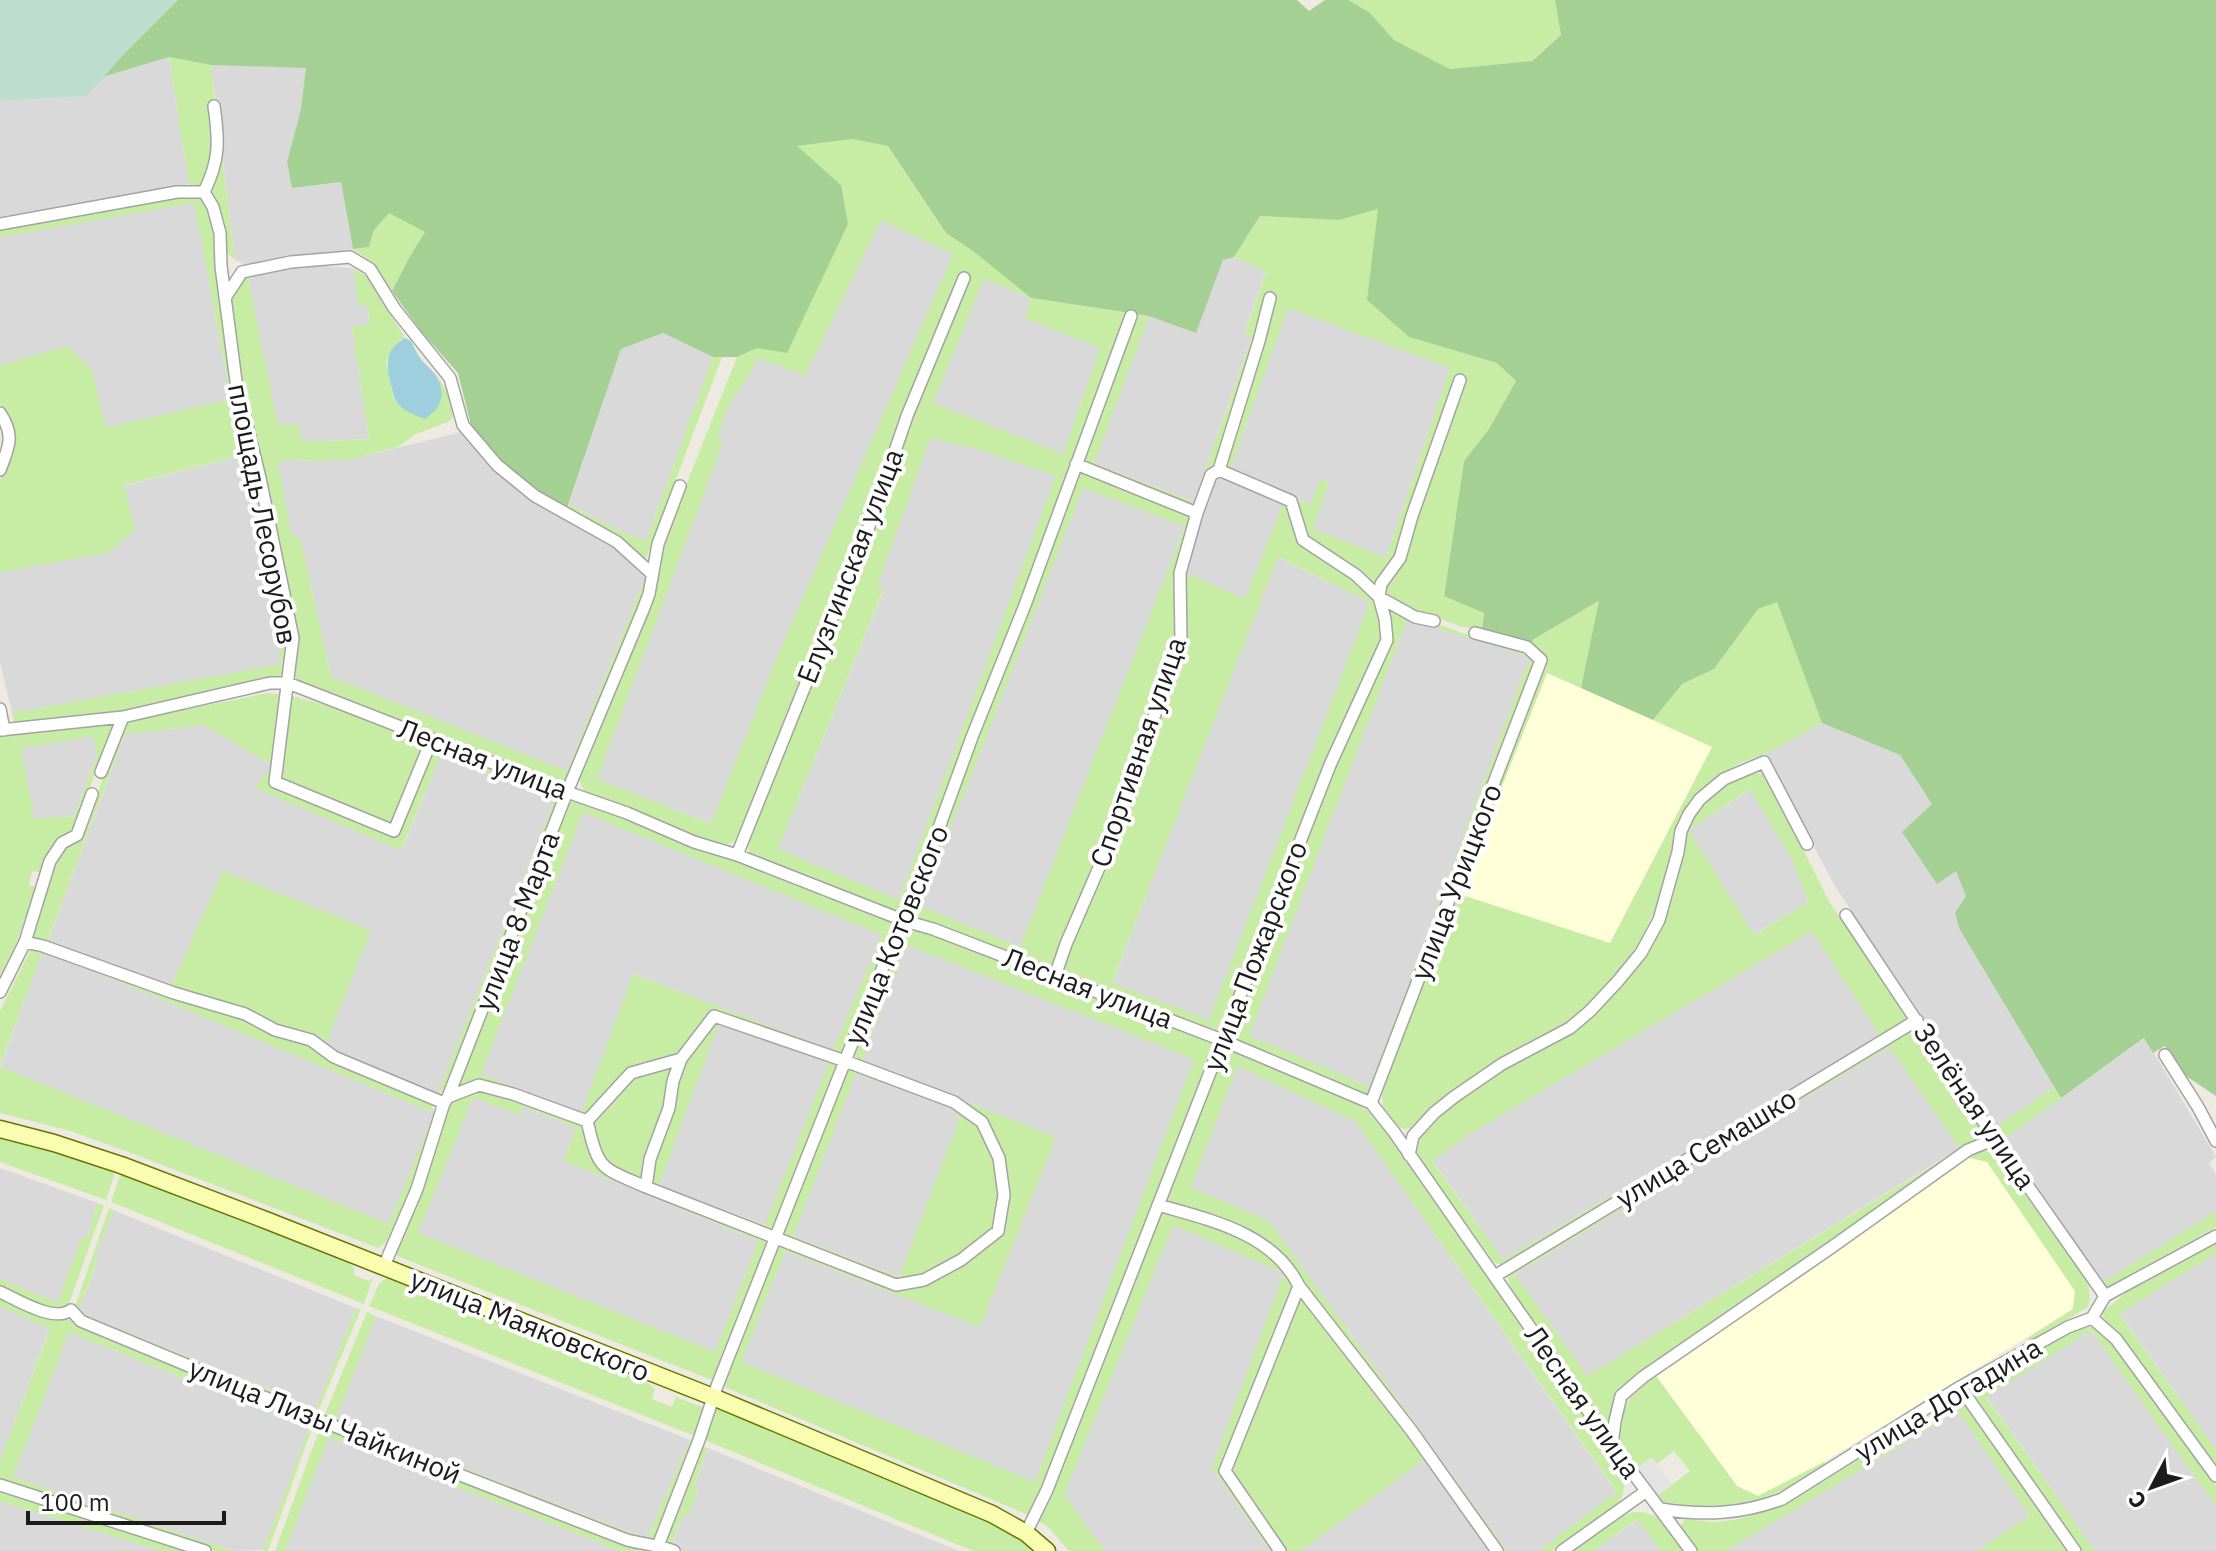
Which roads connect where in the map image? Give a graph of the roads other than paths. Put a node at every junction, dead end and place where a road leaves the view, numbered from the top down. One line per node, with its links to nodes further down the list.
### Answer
1 (214, 106): 2 (street)
2 (204, 192): 3 (street); 4 (street, площадь Лесорубов)
3 (0, 224)
4 (222, 258): 5 (street); 7 (street, площадь Лесорубов)
5 (242, 272): 7 (street); 17 (street)
6 (964, 278): 30 (street, Елузгинская улица)
7 (225, 298): 21 (street, площадь Лесорубов)
8 (1270, 298): 14 (street, Спортивная улица)
9 (1131, 316): 12 (street, улица Котовского)
10 (1460, 380): 18 (street)
11 (0, 413): 13 (street)
12 (1076, 464): 16 (street); 32 (street, улица Котовского)
13 (0, 470)
14 (1219, 470): 16 (street, Спортивная улица); 18 (street)
15 (680, 486): 17 (street, улица 8 Марта)
16 (1197, 513): 34 (street, Спортивная улица)
17 (651, 573): 27 (street, улица 8 Марта)
18 (1379, 597): 19 (street); 37 (street, улица Пожарского)
19 (1434, 621)
20 (1475, 633): 42 (street, улица Урицкого)
21 (288, 683): 23 (street, площадь Лесорубов); 25 (street, Лесная улица); 25 (street)
22 (0, 709): 24 (street, площадь Лесорубов)
23 (123, 717): 24 (street, площадь Лесорубов); 26 (street)
24 (2, 730)
25 (432, 739): 27 (street, Лесная улица)
26 (101, 772)
27 (567, 792): 30 (street, Лесная улица); 41 (street, улица 8 Марта)
28 (92, 794): 33 (street)
29 (1807, 844): 46 (street)
30 (737, 855): 32 (street, Лесная улица)
31 (1846, 915): 36 (street, Зелёная улица)
32 (905, 921): 34 (street, Лесная улица); 40 (street, улица Котовского)
33 (25, 942): 35 (street); 41 (street)
34 (1055, 976): 37 (street, Лесная улица)
35 (0, 992)
36 (1917, 1020): 47 (street, Зелёная улица); 55 (street, улица Семашко)
37 (1222, 1040): 42 (street, Лесная улица); 51 (street, улица Пожарского)
38 (2165, 1055): 48 (street)
39 (681, 1059): 40 (street); 43 (street); 50 (street)
40 (845, 1061): 53 (street, улица Котовского); 53 (street)
41 (446, 1100): 43 (street); 54 (street, улица 8 Марта)
42 (1371, 1103): 45 (street, Лесная улица)
43 (587, 1121): 50 (street)
44 (0, 1129): 54 (main road, улица Маяковского)
45 (1394, 1132): 46 (street); 49 (street, Лесная улица)
46 (1413, 1136): 49 (street)
47 (1995, 1139): 58 (street, Зелёная улица); 62 (street)
48 (2216, 1141)
49 (1409, 1155): 55 (street, Лесная улица)
50 (646, 1187): 53 (street)
51 (1158, 1205): 56 (street); 67 (street, улица Пожарского)
52 (2216, 1236): 58 (street)
53 (776, 1237): 61 (street, улица Котовского)
54 (384, 1266): 61 (main road, улица Маяковского)
55 (1495, 1276): 62 (street, Лесная улица)
56 (1299, 1286): 72 (street); 73 (street)
57 (0, 1292): 68 (street, улица Лизы Чайкиной)
58 (2105, 1296): 59 (street)
59 (2092, 1318): 60 (street, улица Догадина); 63 (street)
60 (1960, 1387): 66 (street, улица Догадина); 76 (street)
61 (713, 1397): 67 (main road, улица Маяковского); 68 (street, улица Котовского)
62 (1612, 1445): 65 (street, Лесная улица)
63 (2216, 1476)
64 (0, 1485): 69 (street)
65 (1645, 1492): 66 (street, Лесная улица); 74 (street)
66 (1661, 1509): 75 (street, Лесная улица)
67 (1026, 1533): 71 (main road, улица Маяковского)
68 (657, 1548): 70 (street)
69 (205, 1551)
70 (674, 1551)
71 (1047, 1551)
72 (1280, 1551)
73 (1497, 1551)
74 (1562, 1551)
75 (1691, 1551)
76 (2075, 1551)

